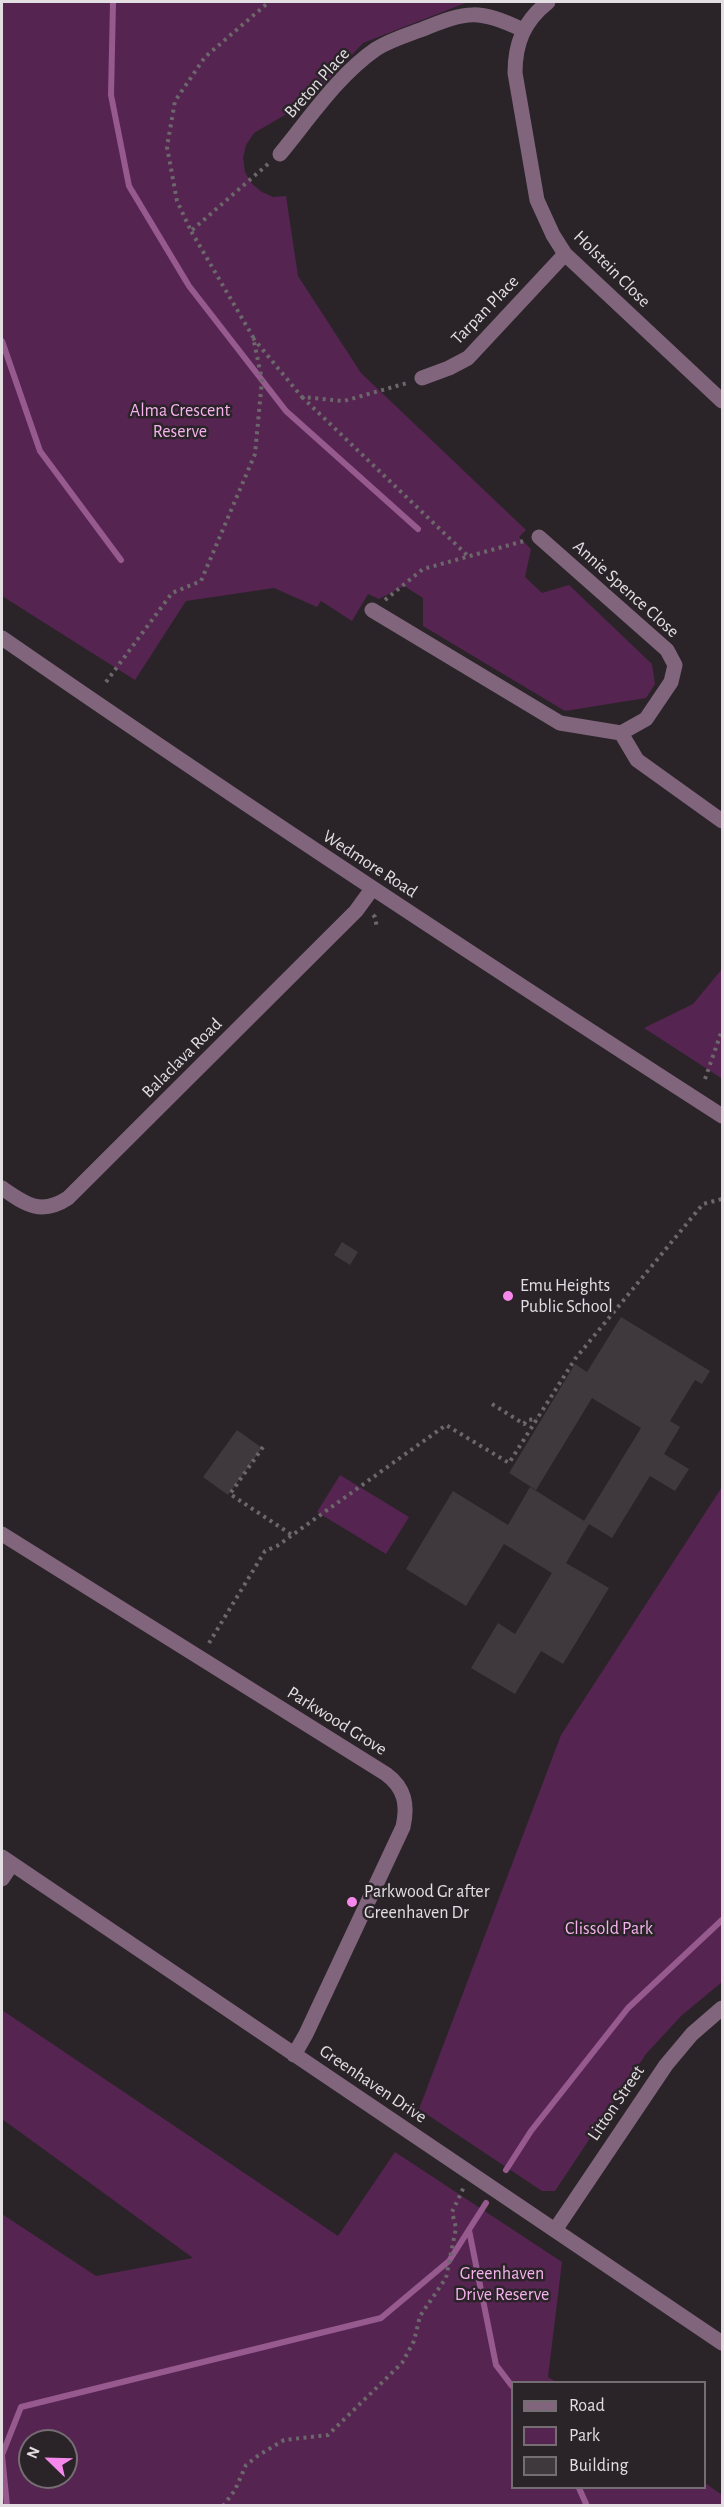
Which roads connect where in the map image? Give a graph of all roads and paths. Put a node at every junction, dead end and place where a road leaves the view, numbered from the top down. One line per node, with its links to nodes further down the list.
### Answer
1 (268, 2): 5 (path)
2 (548, 2): 3 (street, Holstein Close)
3 (523, 30): 4 (street, Breton Place); 6 (street, Holstein Close)
4 (280, 154): 5 (path)
5 (191, 231): 7 (path)
6 (565, 254): 8 (street, Tarpan Place); 10 (street, Holstein Close)
7 (253, 337): 9 (path); 15 (path)
8 (422, 378): 9 (path)
9 (302, 397): 12 (path)
10 (723, 401)
11 (539, 537): 12 (path); 16 (street, Annie Spence Close)
12 (468, 556): 13 (path)
13 (372, 610): 16 (street)
14 (2, 638): 18 (street, Wedmore Road)
15 (106, 682)
16 (621, 733): 17 (street)
17 (723, 821)
18 (372, 889): 21 (street, Wedmore Road); 22 (street, Balaclava Road)
19 (723, 1030): 20 (path)
20 (705, 1079)
21 (723, 1116)
22 (2, 1188)
23 (723, 1198): 25 (path)
24 (492, 1404): 25 (path)
25 (537, 1419): 28 (path)
26 (263, 1447): 28 (path)
27 (2, 1534): 33 (street, Parkwood Grove)
28 (292, 1535): 29 (path)
29 (209, 1643)
30 (7, 1860): 31 (street); 33 (street, Greenhaven Drive)
31 (2, 1879)
32 (723, 2008): 35 (street, Litton Street)
33 (294, 2055): 34 (street, Greenhaven Drive)
34 (470, 2174): 35 (street, Greenhaven Drive); 37 (path)
35 (555, 2230): 36 (street, Greenhaven Drive)
36 (723, 2343)
37 (223, 2505)

